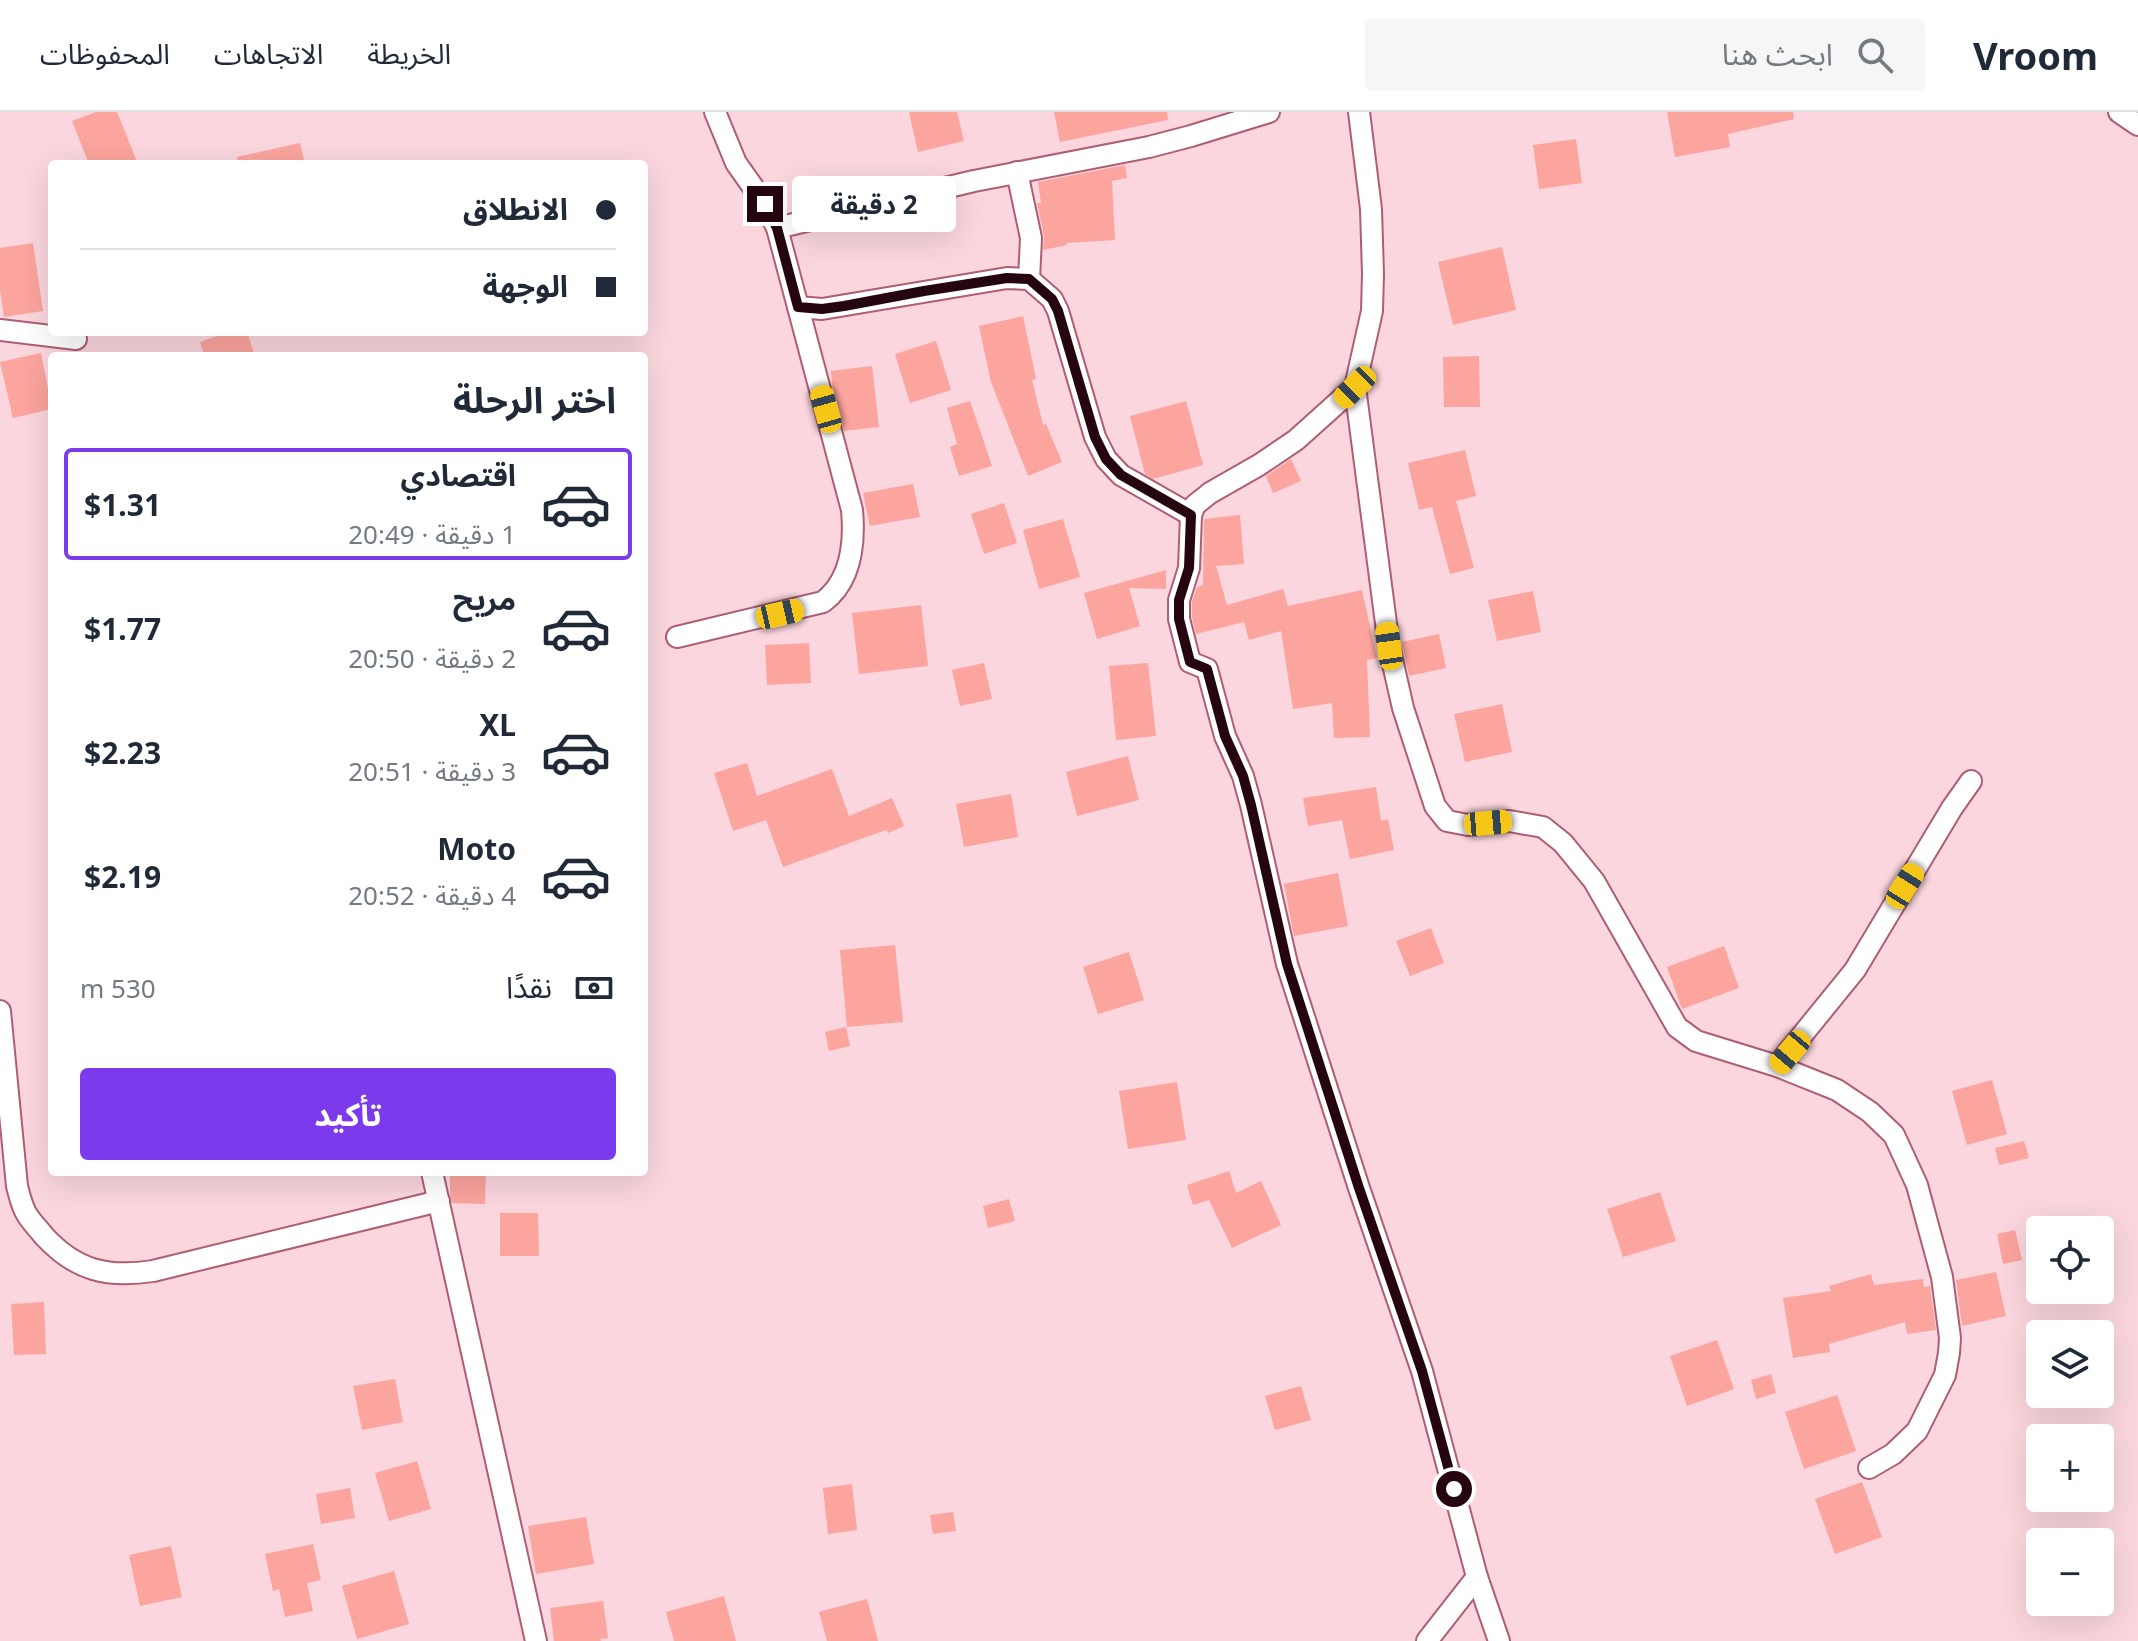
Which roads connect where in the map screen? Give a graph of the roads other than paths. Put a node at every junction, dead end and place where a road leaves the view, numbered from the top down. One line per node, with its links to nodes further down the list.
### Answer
1 (715, 112): 5 (street)
2 (1269, 112): 4 (street)
3 (1359, 112): 12 (street)
4 (1017, 172): 5 (street); 6 (street)
5 (777, 228): 7 (street)
6 (1029, 279): 7 (street); 13 (street)
7 (798, 307): 14 (street)
8 (0, 330): 9 (street)
9 (48, 336)
10 (51, 336): 11 (street)
11 (76, 339)
12 (1355, 387): 13 (street); 17 (street)
13 (1191, 515): 21 (street)
14 (677, 637)
15 (1971, 781): 17 (street)
16 (0, 1011): 19 (street)
17 (1777, 1066): 20 (street)
18 (433, 1176): 19 (street)
19 (439, 1201): 22 (street)
20 (1869, 1468)
21 (1477, 1577): 23 (street); 24 (street)
22 (536, 1641)
23 (1427, 1641)
24 (1499, 1641)

